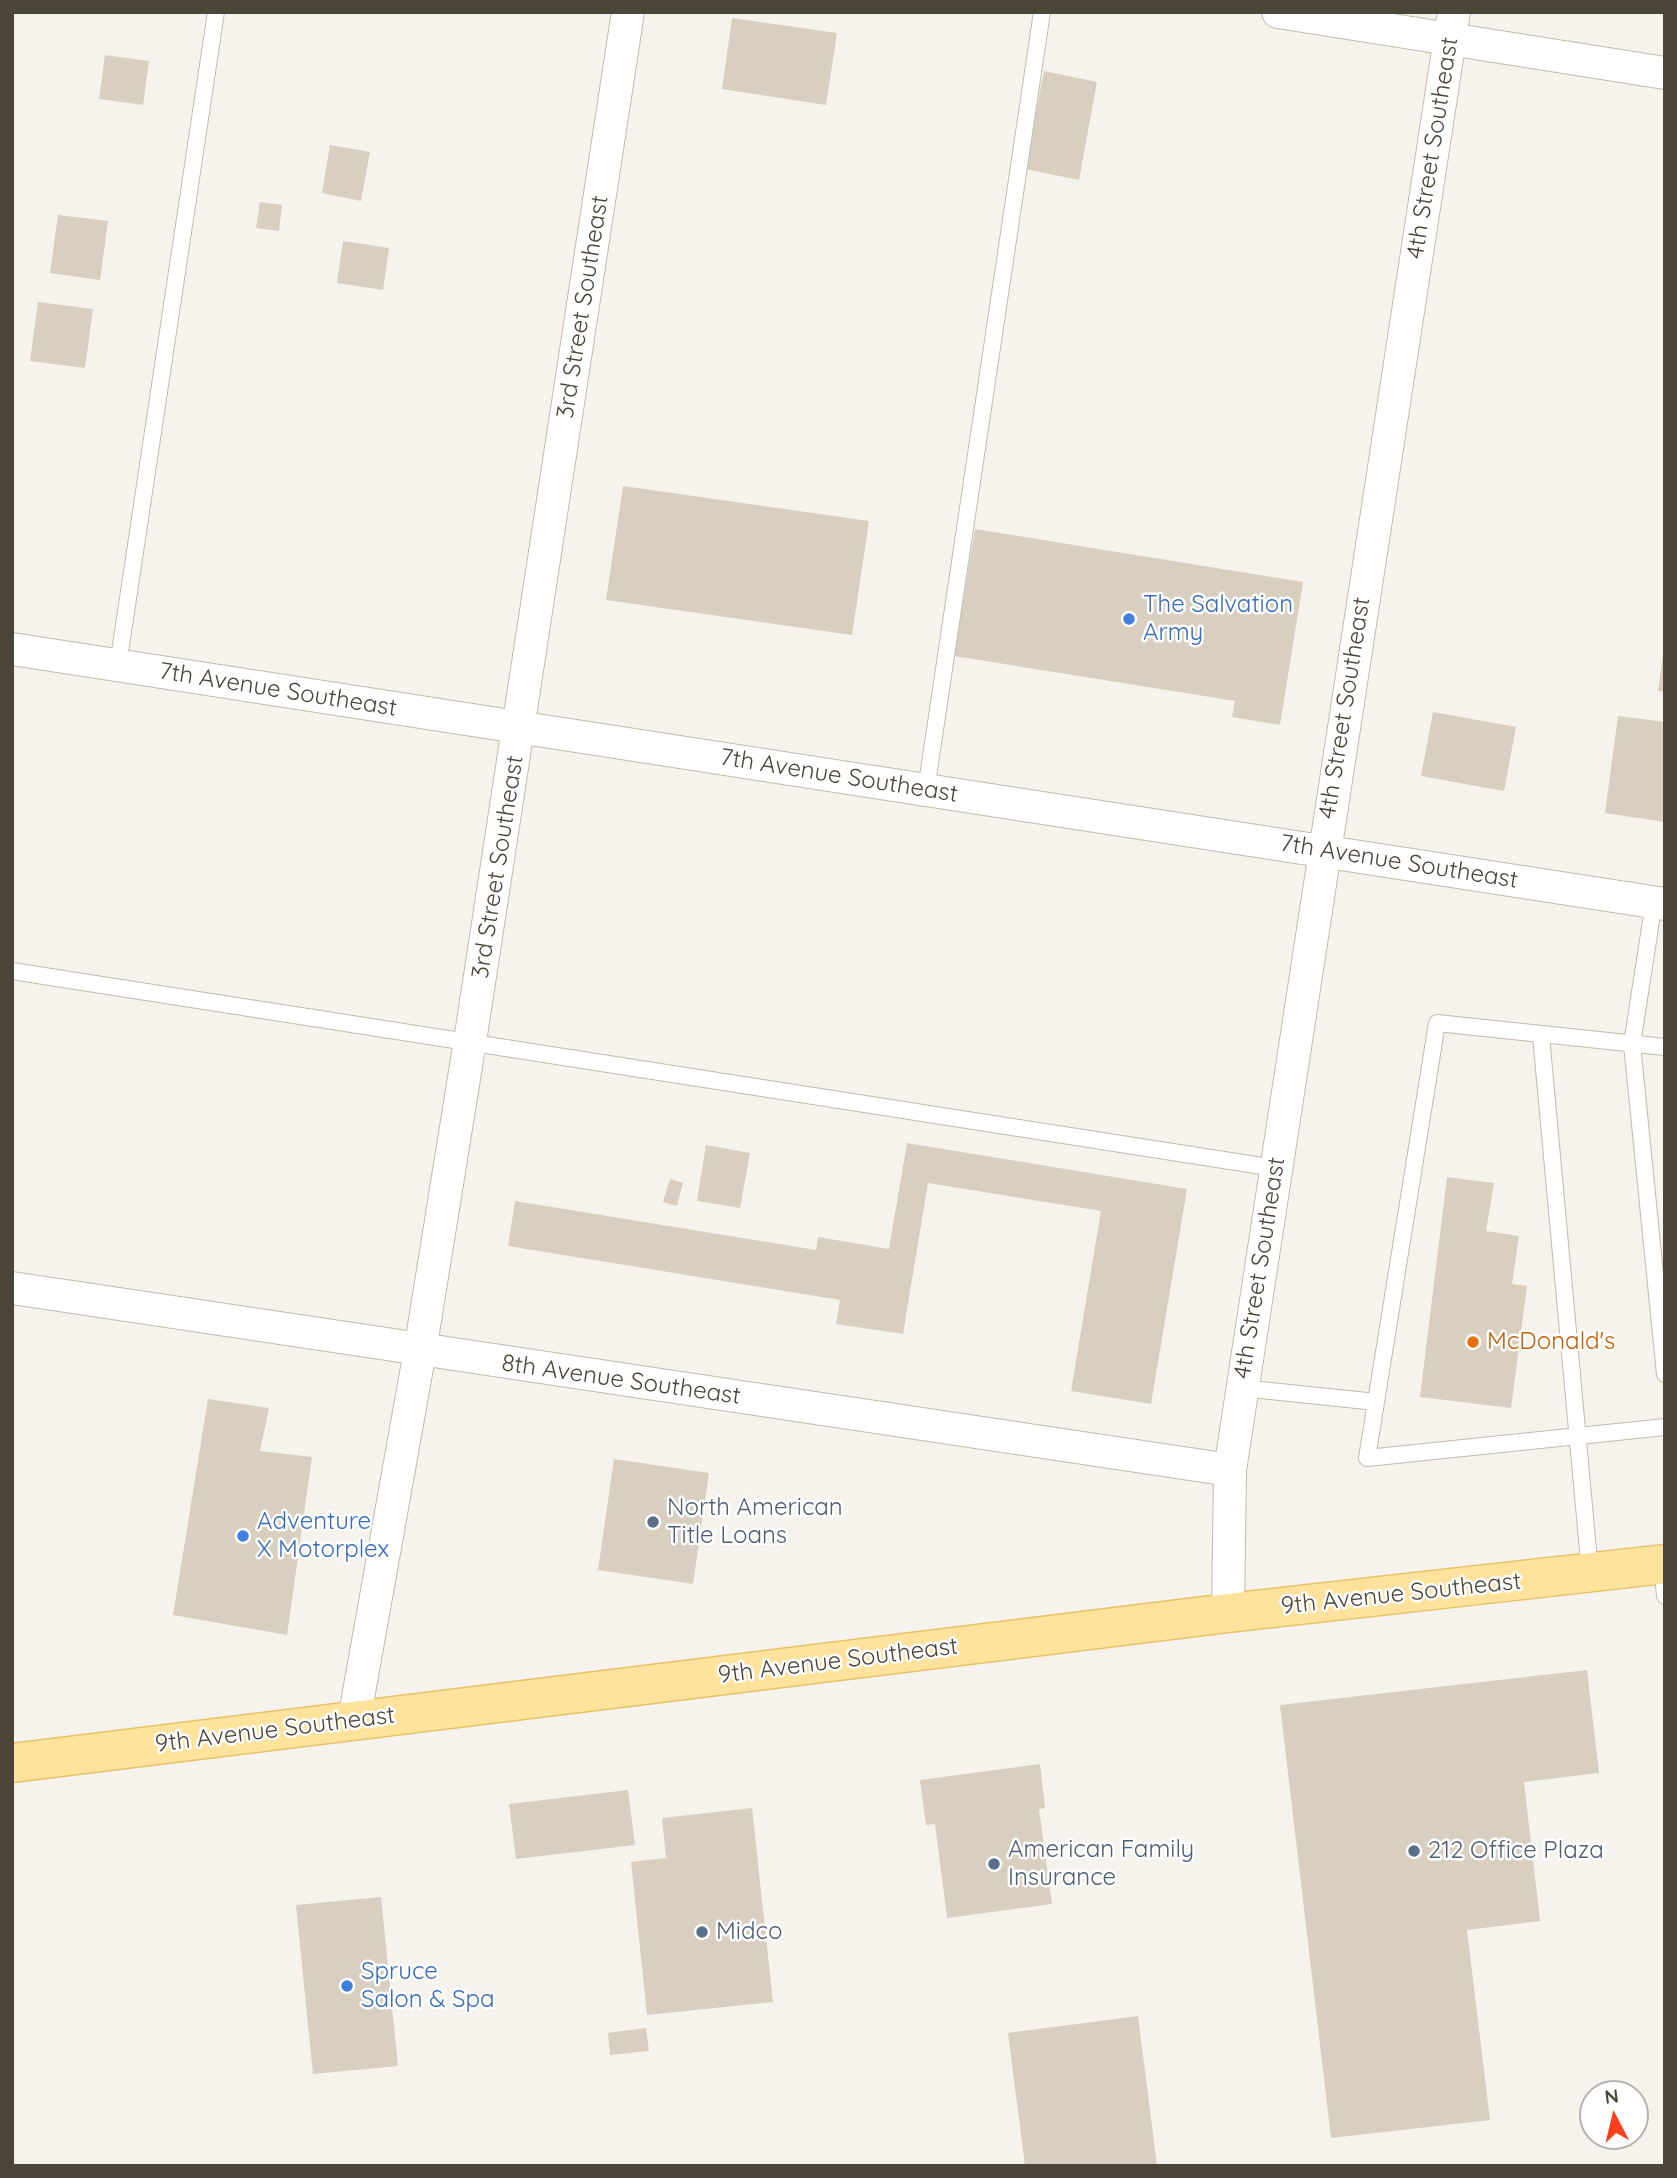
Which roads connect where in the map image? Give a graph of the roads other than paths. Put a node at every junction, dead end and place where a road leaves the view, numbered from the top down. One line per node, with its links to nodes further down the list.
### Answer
1 (216, 12): 8 (lane)
2 (628, 12): 9 (street, 3rd Street Southeast)
3 (1042, 12): 10 (lane)
4 (1278, 12): 5 (street)
5 (1452, 25): 6 (street); 11 (street, 4th Street Southeast)
6 (1665, 73)
7 (12, 649): 8 (street, 7th Avenue Southeast)
8 (118, 665): 9 (street, 7th Avenue Southeast)
9 (520, 728): 10 (street, 7th Avenue Southeast); 15 (street, 3rd Street Southeast)
10 (926, 790): 11 (street, 7th Avenue Southeast)
11 (1323, 849): 12 (street, 7th Avenue Southeast); 18 (street, 4th Street Southeast)
12 (1659, 903): 16 (lane)
13 (12, 971): 15 (lane)
14 (1541, 1036): 16 (lane); 23 (lane); 25 (lane)
15 (470, 1041): 18 (lane); 20 (street, 3rd Street Southeast)
16 (1632, 1044): 17 (lane); 21 (lane)
17 (1665, 1047)
18 (1276, 1168): 22 (street, 4th Street Southeast)
19 (12, 1288): 20 (street, 8th Avenue Southeast)
20 (420, 1351): 26 (street, 8th Avenue Southeast); 30 (street, 3rd Street Southeast)
21 (1665, 1374)
22 (1242, 1388): 23 (lane); 26 (street, 4th Street Southeast)
23 (1376, 1402): 25 (lane)
24 (1665, 1427): 25 (lane)
25 (1577, 1436): 27 (lane)
26 (1230, 1470): 29 (street, 4th Street Southeast)
27 (1590, 1572): 28 (main road, 9th Avenue Southeast); 29 (main road, 9th Avenue Southeast)
28 (1664, 1575)
29 (1228, 1613): 30 (main road, 9th Avenue Southeast)
30 (354, 1720): 31 (main road, 9th Avenue Southeast)
31 (12, 1763)

